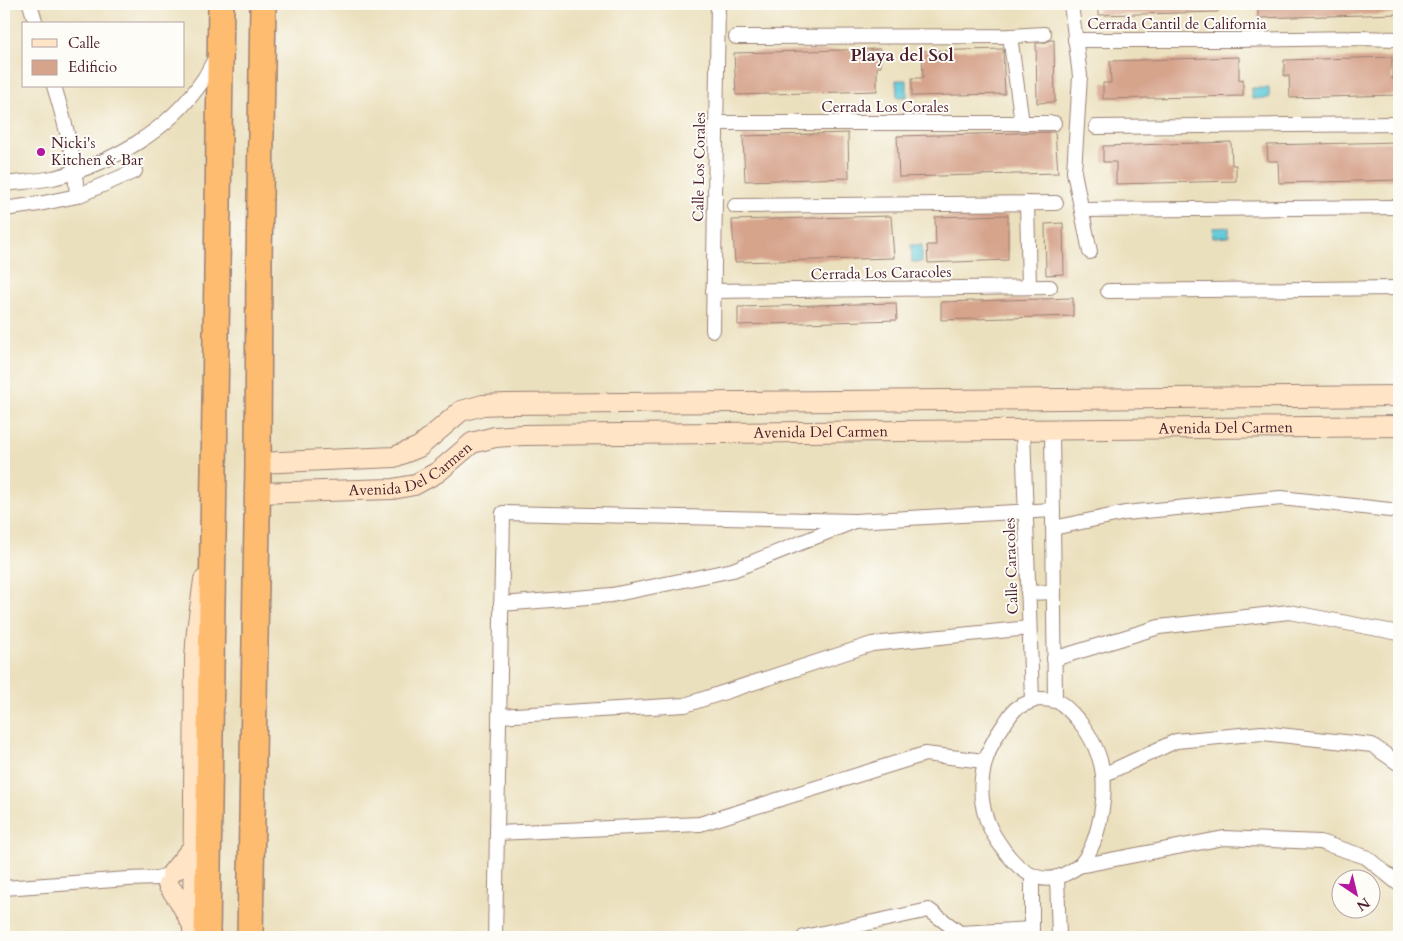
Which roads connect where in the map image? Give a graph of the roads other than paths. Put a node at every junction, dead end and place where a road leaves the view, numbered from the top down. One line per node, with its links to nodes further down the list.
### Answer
1 (30, 4): 6 (street)
2 (221, 4): 12 (highway)
3 (263, 4): 48 (highway)
4 (718, 4): 14 (street, Calle Los Corales)
5 (1071, 4): 11 (street)
6 (35, 22)
7 (1044, 34): 8 (street)
8 (1010, 36): 9 (street); 15 (street)
9 (736, 37)
10 (1399, 39): 11 (street, Cerrada Cantil de California)
11 (1075, 40): 28 (street)
12 (219, 50): 20 (street); 57 (highway)
13 (55, 88): 20 (street)
14 (716, 123): 15 (street, Cerrada Los Corales); 33 (street, Calle Los Corales)
15 (1022, 123): 16 (street, Cerrada Los Corales)
16 (1054, 123)
17 (1399, 124): 18 (street)
18 (1096, 127)
19 (135, 171): 22 (street)
20 (75, 172): 21 (street); 22 (street)
21 (4, 184)
22 (77, 196): 27 (street)
23 (1027, 203): 24 (street); 25 (street); 30 (street)
24 (1056, 203)
25 (735, 206)
26 (1399, 207): 28 (street)
27 (4, 209)
28 (1082, 210): 29 (street)
29 (1090, 252)
30 (1029, 287): 31 (street, Cerrada Los Caracoles); 33 (street, Cerrada Los Caracoles)
31 (1050, 287)
32 (1399, 288): 34 (street)
33 (714, 291): 35 (street, Calle Los Corales)
34 (1108, 292)
35 (713, 330)
36 (1392, 396): 37 (main road, Avenida Del Carmen); 40 (main road)
37 (1122, 398): 38 (main road, Avenida Del Carmen); 41 (main road)
38 (949, 400): 39 (main road, Avenida Del Carmen); 44 (main road)
39 (604, 403): 45 (main road); 46 (main road, Avenida Del Carmen)
40 (1392, 426): 41 (main road, Avenida Del Carmen)
41 (1122, 429): 43 (main road, Avenida Del Carmen)
42 (1023, 430): 43 (main road, Avenida Del Carmen); 44 (main road, Avenida Del Carmen); 52 (street, Calle Caracoles)
43 (1052, 430): 53 (street)
44 (949, 431): 45 (main road, Avenida Del Carmen)
45 (603, 434): 49 (main road, Avenida Del Carmen)
46 (373, 458): 47 (main road, Avenida Del Carmen); 49 (main road)
47 (318, 460): 48 (main road, Avenida Del Carmen); 50 (main road)
48 (258, 463): 51 (highway)
49 (374, 489): 50 (main road, Avenida Del Carmen)
50 (319, 491): 51 (main road, Avenida Del Carmen)
51 (257, 493): 84 (highway)
52 (1025, 510): 53 (street); 55 (street); 59 (street, Calle Caracoles)
53 (1052, 510): 56 (street)
54 (1399, 511): 56 (street)
55 (855, 521): 60 (street); 60 (street)
56 (1053, 528): 58 (street)
57 (213, 539): 71 (main road); 76 (highway)
58 (1054, 592): 59 (street); 63 (street)
59 (1028, 593): 61 (street, Calle Caracoles)
60 (501, 604): 66 (street)
61 (1029, 628): 65 (street, Calle Caracoles); 66 (street)
62 (1399, 633): 63 (street)
63 (1054, 659): 64 (street)
64 (1055, 699): 65 (street); 69 (street)
65 (1032, 702): 67 (street)
66 (499, 716): 70 (street)
67 (984, 761): 70 (street); 73 (street)
68 (1399, 764): 69 (street)
69 (1103, 775): 72 (street)
70 (497, 833): 85 (street)
71 (194, 846): 75 (main road); 76 (main road)
72 (1079, 866): 74 (street); 77 (street)
73 (1032, 876): 74 (street); 80 (street)
74 (1057, 877): 79 (street)
75 (166, 879): 76 (street); 76 (street); 78 (street); 82 (main road)
76 (200, 880): 82 (highway)
77 (1399, 884)
78 (4, 888)
79 (1058, 901): 80 (street); 87 (street)
80 (1032, 904): 81 (street)
81 (1032, 933): 83 (street)
82 (198, 934)
83 (960, 935): 86 (street)
84 (250, 937)
85 (495, 937)
86 (804, 937)
87 (1059, 937)

